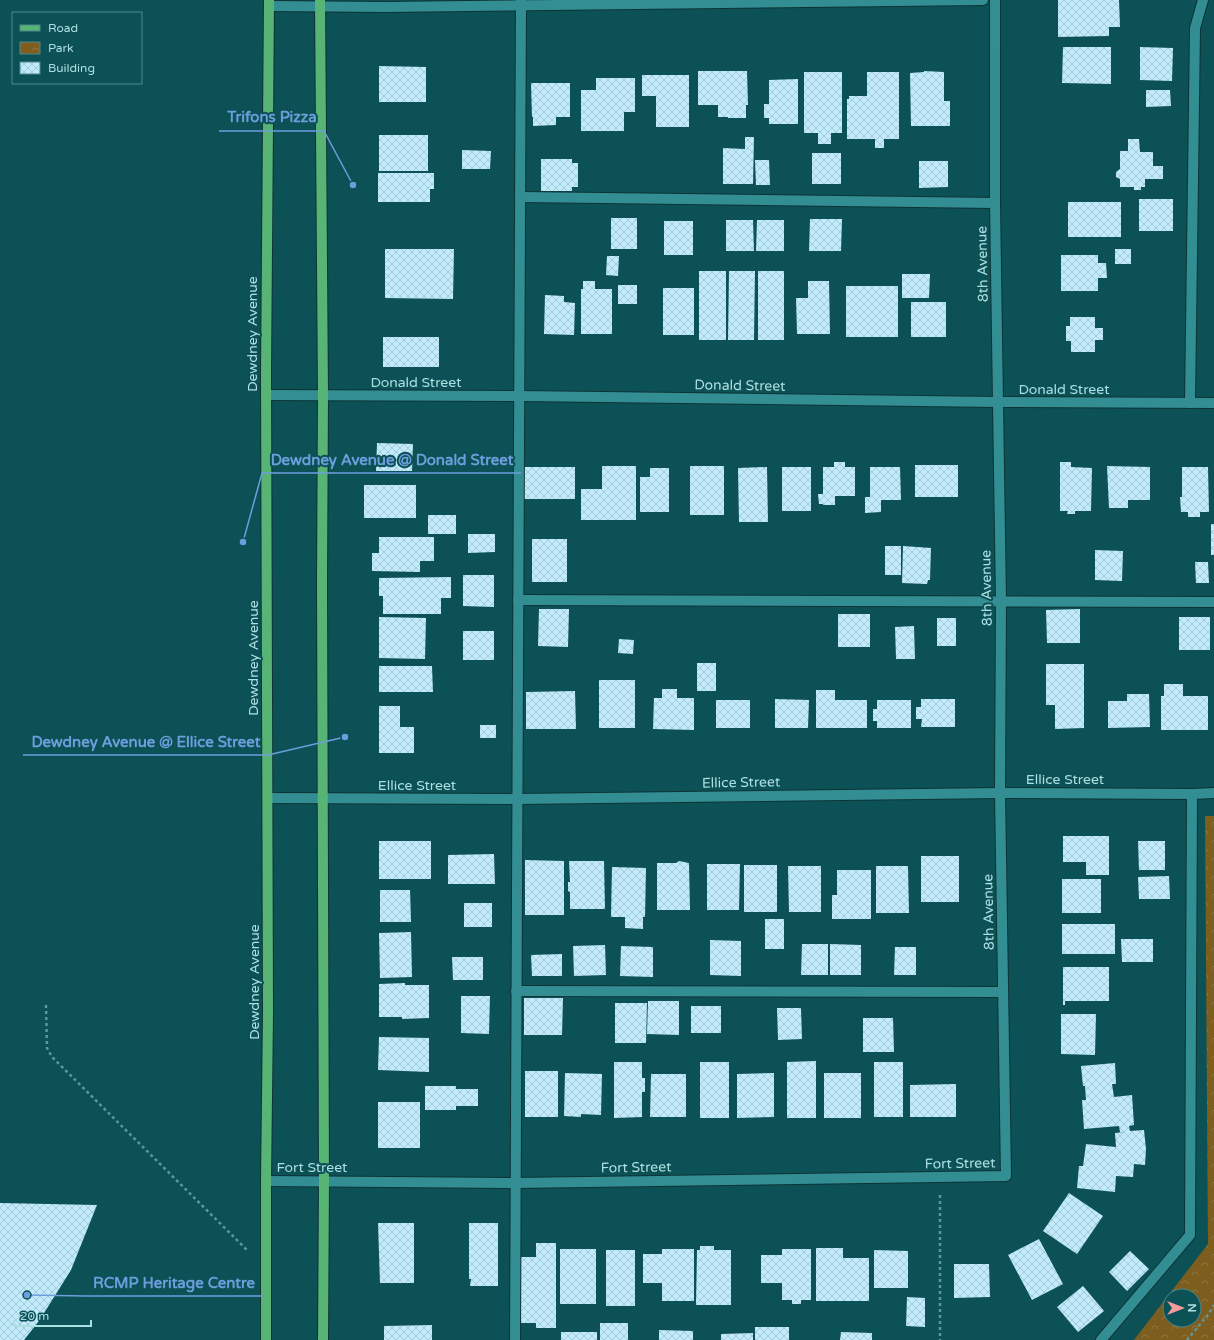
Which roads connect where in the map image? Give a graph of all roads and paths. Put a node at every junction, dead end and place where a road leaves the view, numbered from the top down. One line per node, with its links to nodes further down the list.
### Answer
1 (983, 0): 4 (street)
2 (995, 0): 8 (street, 8th Avenue)
3 (1203, 0): 13 (street)
4 (521, 2): 6 (street); 7 (street)
5 (269, 3): 6 (street); 9 (main road, Dewdney Avenue)
6 (320, 3): 10 (main road)
7 (520, 197): 8 (street); 11 (street)
8 (995, 203): 12 (street, 8th Avenue)
9 (266, 395): 10 (street, Donald Street); 21 (main road, Dewdney Avenue)
10 (323, 395): 11 (street, Donald Street); 22 (main road)
11 (519, 396): 12 (street, Donald Street); 15 (street)
12 (998, 402): 13 (street, Donald Street); 16 (street, 8th Avenue)
13 (1190, 403): 14 (street, Donald Street)
14 (1214, 403)
15 (518, 600): 16 (street); 23 (street)
16 (1001, 602): 17 (street); 18 (street, 8th Avenue)
17 (1214, 602)
18 (1000, 793): 20 (street, Ellice Street); 23 (street, Ellice Street); 25 (street, 8th Avenue)
19 (1214, 793): 20 (street, Ellice Street)
20 (1192, 794): 38 (street)
21 (268, 798): 22 (street, Ellice Street); 29 (main road, Dewdney Avenue)
22 (322, 798): 23 (street, Ellice Street); 30 (main road)
23 (517, 799): 24 (street)
24 (516, 991): 25 (street); 31 (street)
25 (1003, 992): 27 (street, 8th Avenue)
26 (46, 1005): 32 (path)
27 (1006, 1176): 28 (street, Fort Street)
28 (940, 1177): 31 (street, Fort Street); 37 (path)
29 (266, 1181): 30 (street, Fort Street); 34 (main road, Dewdney Avenue)
30 (324, 1182): 31 (street, Fort Street); 35 (main road)
31 (515, 1182): 36 (street)
32 (247, 1251)
33 (1214, 1305): 39 (path)
34 (266, 1340)
35 (323, 1340)
36 (515, 1340)
37 (940, 1340)
38 (1101, 1340)
39 (1187, 1340)

